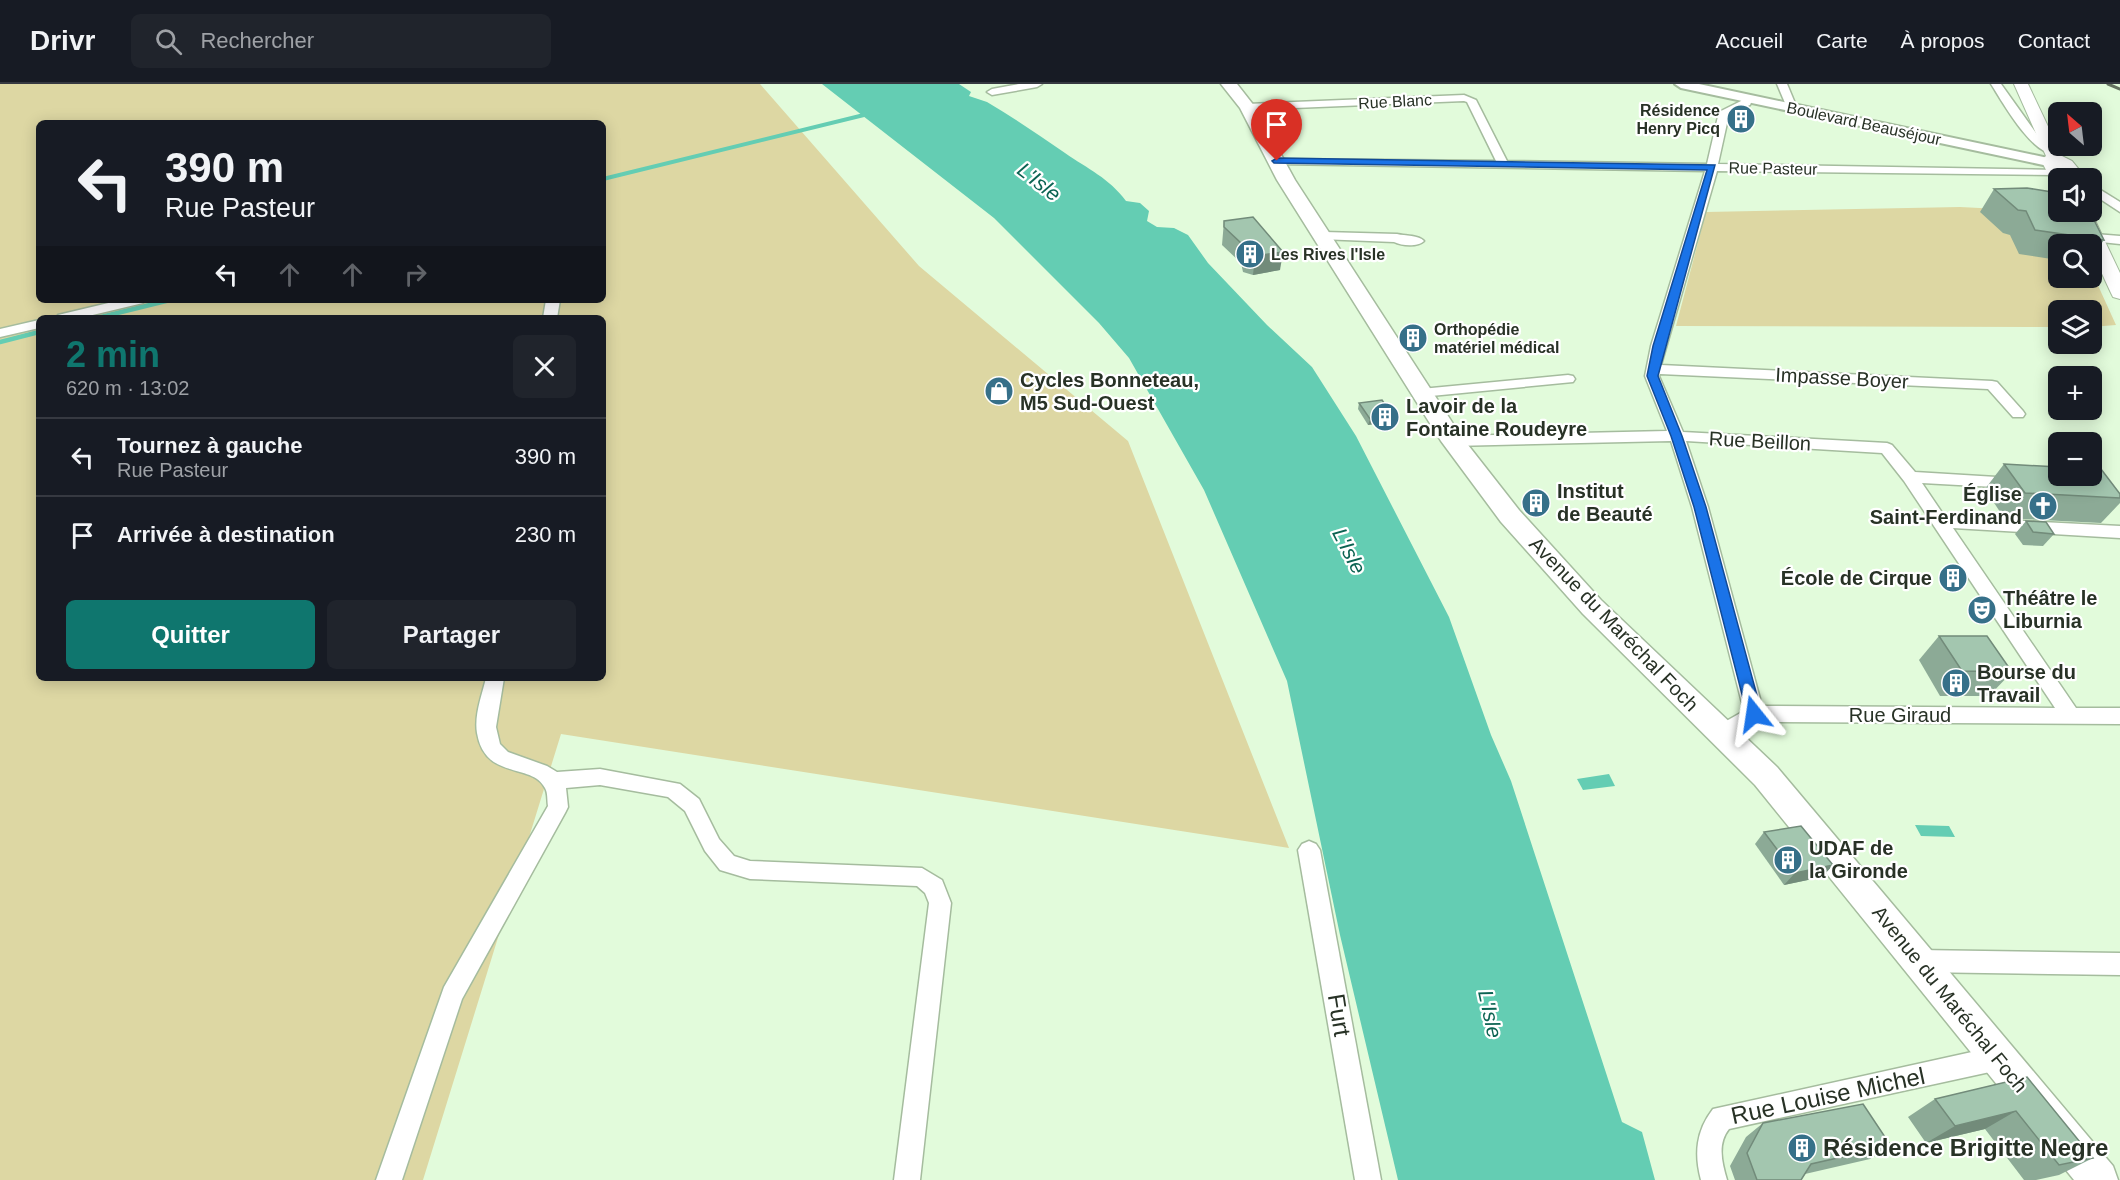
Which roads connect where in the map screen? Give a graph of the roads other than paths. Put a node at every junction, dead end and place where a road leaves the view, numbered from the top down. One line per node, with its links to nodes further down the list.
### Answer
1 (1037, 84): 7 (street)
2 (1229, 84): 9 (main road, Avenue du Maréchal Foch)
3 (1680, 84): 8 (street, Boulevard Beauséjour)
4 (1782, 84): 10 (street)
5 (1996, 84): 13 (street)
6 (2021, 84): 13 (main road)
7 (992, 92)
8 (1748, 98): 10 (street, Boulevard Beauséjour); 14 (street)
9 (1247, 107): 11 (main road, Avenue du Maréchal Foch); 12 (street, Rue Blanc)
10 (1792, 108): 13 (street, Boulevard Beauséjour)
11 (1277, 161): 12 (street, Rue Pasteur); 18 (main road, Avenue du Maréchal Foch)
12 (1503, 164): 14 (street, Rue Pasteur)
13 (2053, 164): 14 (street, Rue Pasteur); 15 (main road)
14 (1712, 167): 28 (street)
15 (2071, 168)
16 (2102, 196): 17 (street)
17 (2120, 208)
18 (1324, 236): 21 (street); 30 (main road, Avenue du Maréchal Foch)
19 (2102, 239): 20 (street)
20 (2120, 240)
21 (1418, 242)
22 (2102, 253): 23 (main road)
23 (2120, 293)
24 (126, 303): 25 (street)
25 (76, 315)
26 (36, 325): 27 (street)
27 (0, 333)
28 (1654, 369): 31 (street, Impasse Boyer); 32 (street)
29 (1568, 379): 30 (street)
30 (1421, 393): 33 (main road, Avenue du Maréchal Foch)
31 (2018, 414)
32 (1677, 436): 33 (street, Rue Beillon); 34 (street, Rue Beillon); 40 (street)
33 (1453, 441): 43 (main road, Avenue du Maréchal Foch)
34 (1910, 477): 35 (street); 37 (street, Rue Beillon)
35 (2030, 484)
36 (2106, 514): 38 (street)
37 (1939, 522): 38 (street); 41 (street, Rue Beillon)
38 (2120, 532)
39 (495, 681): 44 (street)
40 (1754, 714): 41 (street, Rue Giraud); 43 (street)
41 (2071, 716): 42 (street, Rue Giraud)
42 (2120, 716)
43 (1722, 733): 46 (main road, Avenue du Maréchal Foch)
44 (554, 781): 49 (street); 50 (street)
45 (1309, 850): 51 (street, Furt)
46 (1918, 961): 47 (street); 48 (main road, Avenue du Maréchal Foch)
47 (2120, 964)
48 (1999, 1058): 52 (street, Rue Louise Michel); 53 (main road, Avenue du Maréchal Foch)
49 (390, 1180)
50 (907, 1180)
51 (1368, 1180)
52 (1714, 1180)
53 (2099, 1180)

